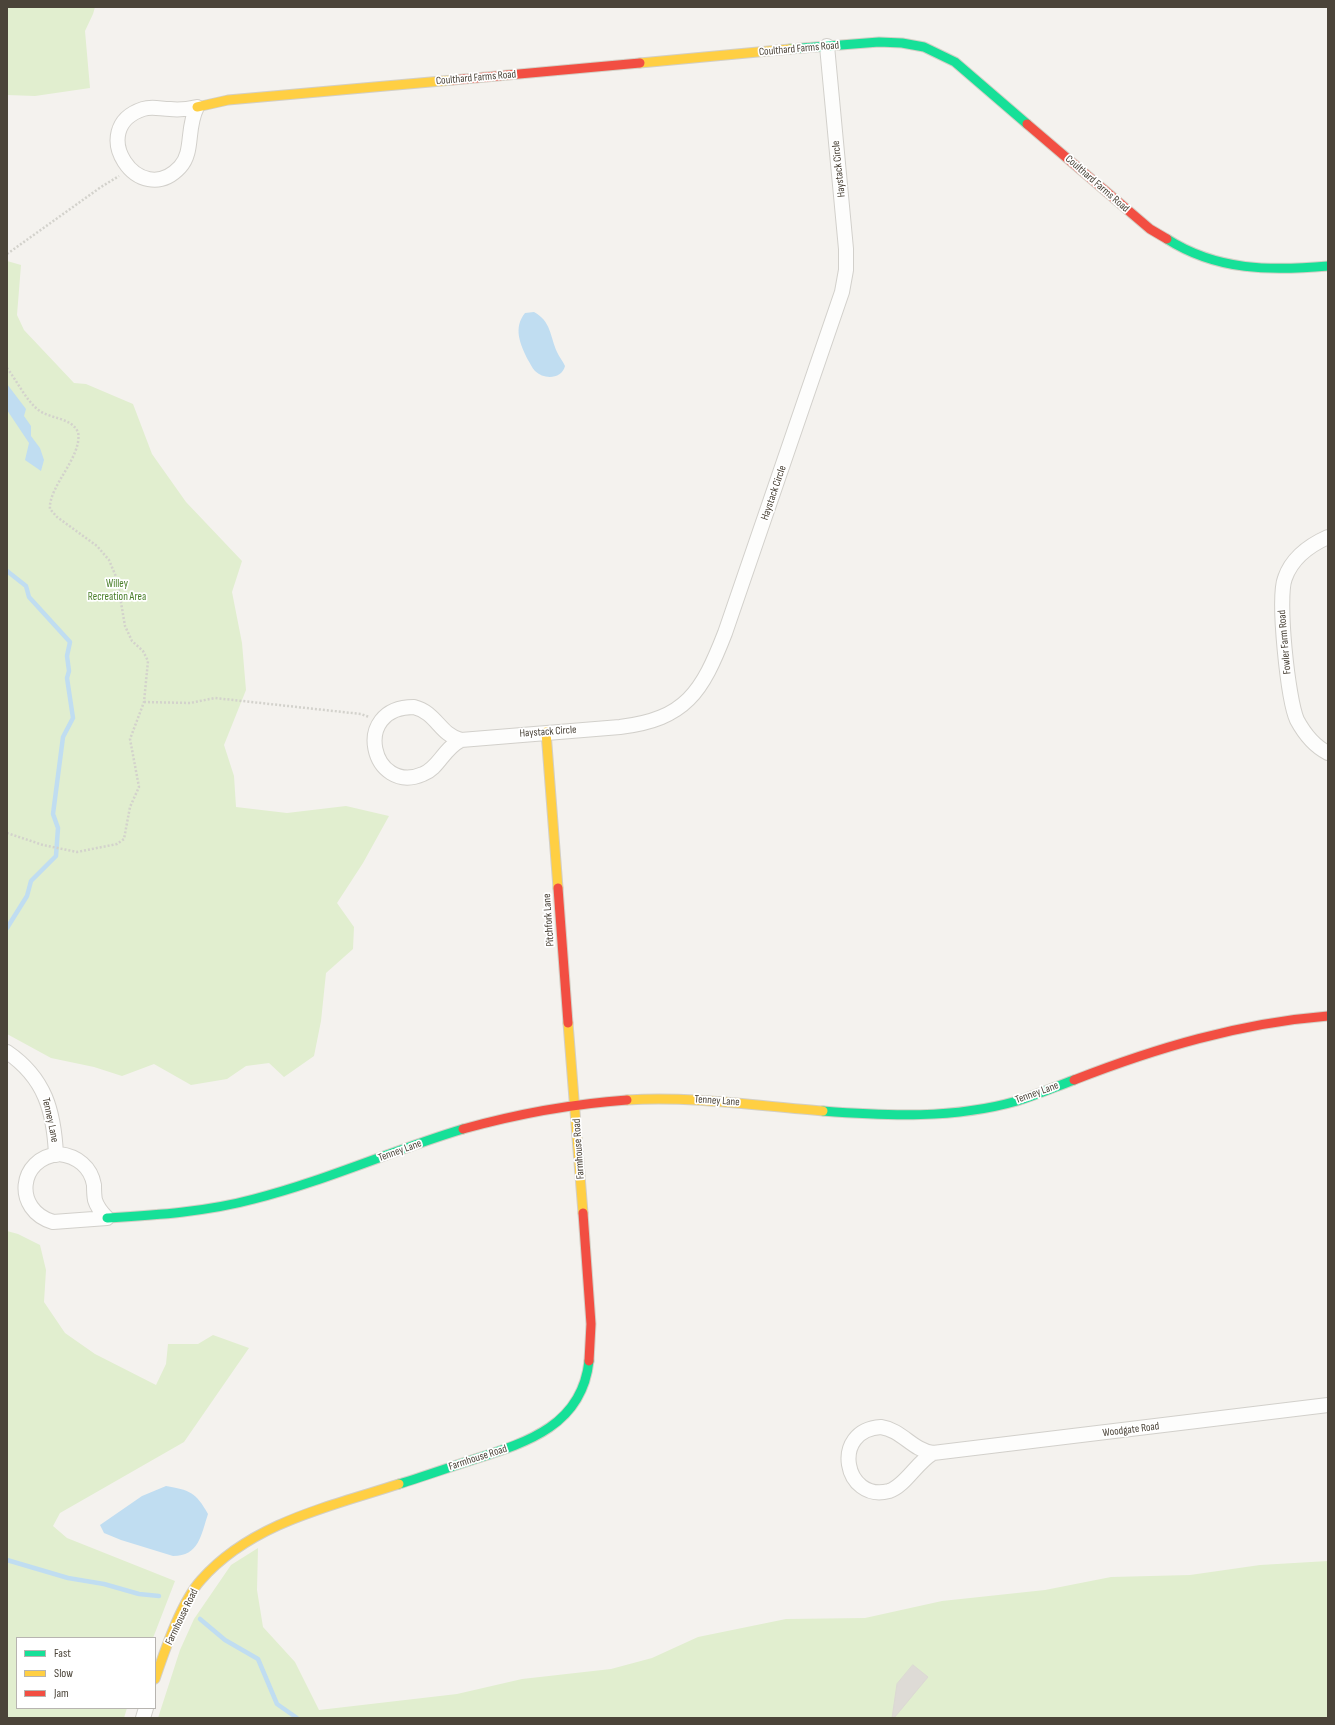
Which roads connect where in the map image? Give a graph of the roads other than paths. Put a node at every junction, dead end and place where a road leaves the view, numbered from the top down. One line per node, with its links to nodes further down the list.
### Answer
1 (827, 46): 2 (street, Coulthard Farms Road); 3 (street, Coulthard Farms Road); 5 (street, Haystack Circle)
2 (197, 107): 2 (street, Coulthard Farms Road)
3 (1328, 266)
4 (1328, 537): 7 (street, Fowler Farm Road)
5 (546, 732): 6 (street, Haystack Circle); 10 (street, Pitchfork Lane)
6 (461, 740): 6 (street)
7 (1328, 753)
8 (1328, 1016): 10 (street, Tenney Lane)
9 (7, 1052): 11 (street, Tenney Lane)
10 (575, 1105): 12 (street, Tenney Lane); 15 (street, Farmhouse Road)
11 (56, 1155): 12 (street, Tenney Lane); 12 (street, Tenney Lane)
12 (107, 1218)
13 (1328, 1406): 14 (street, Woodgate Road)
14 (933, 1453): 14 (street, Woodgate Road)
15 (156, 1676)

